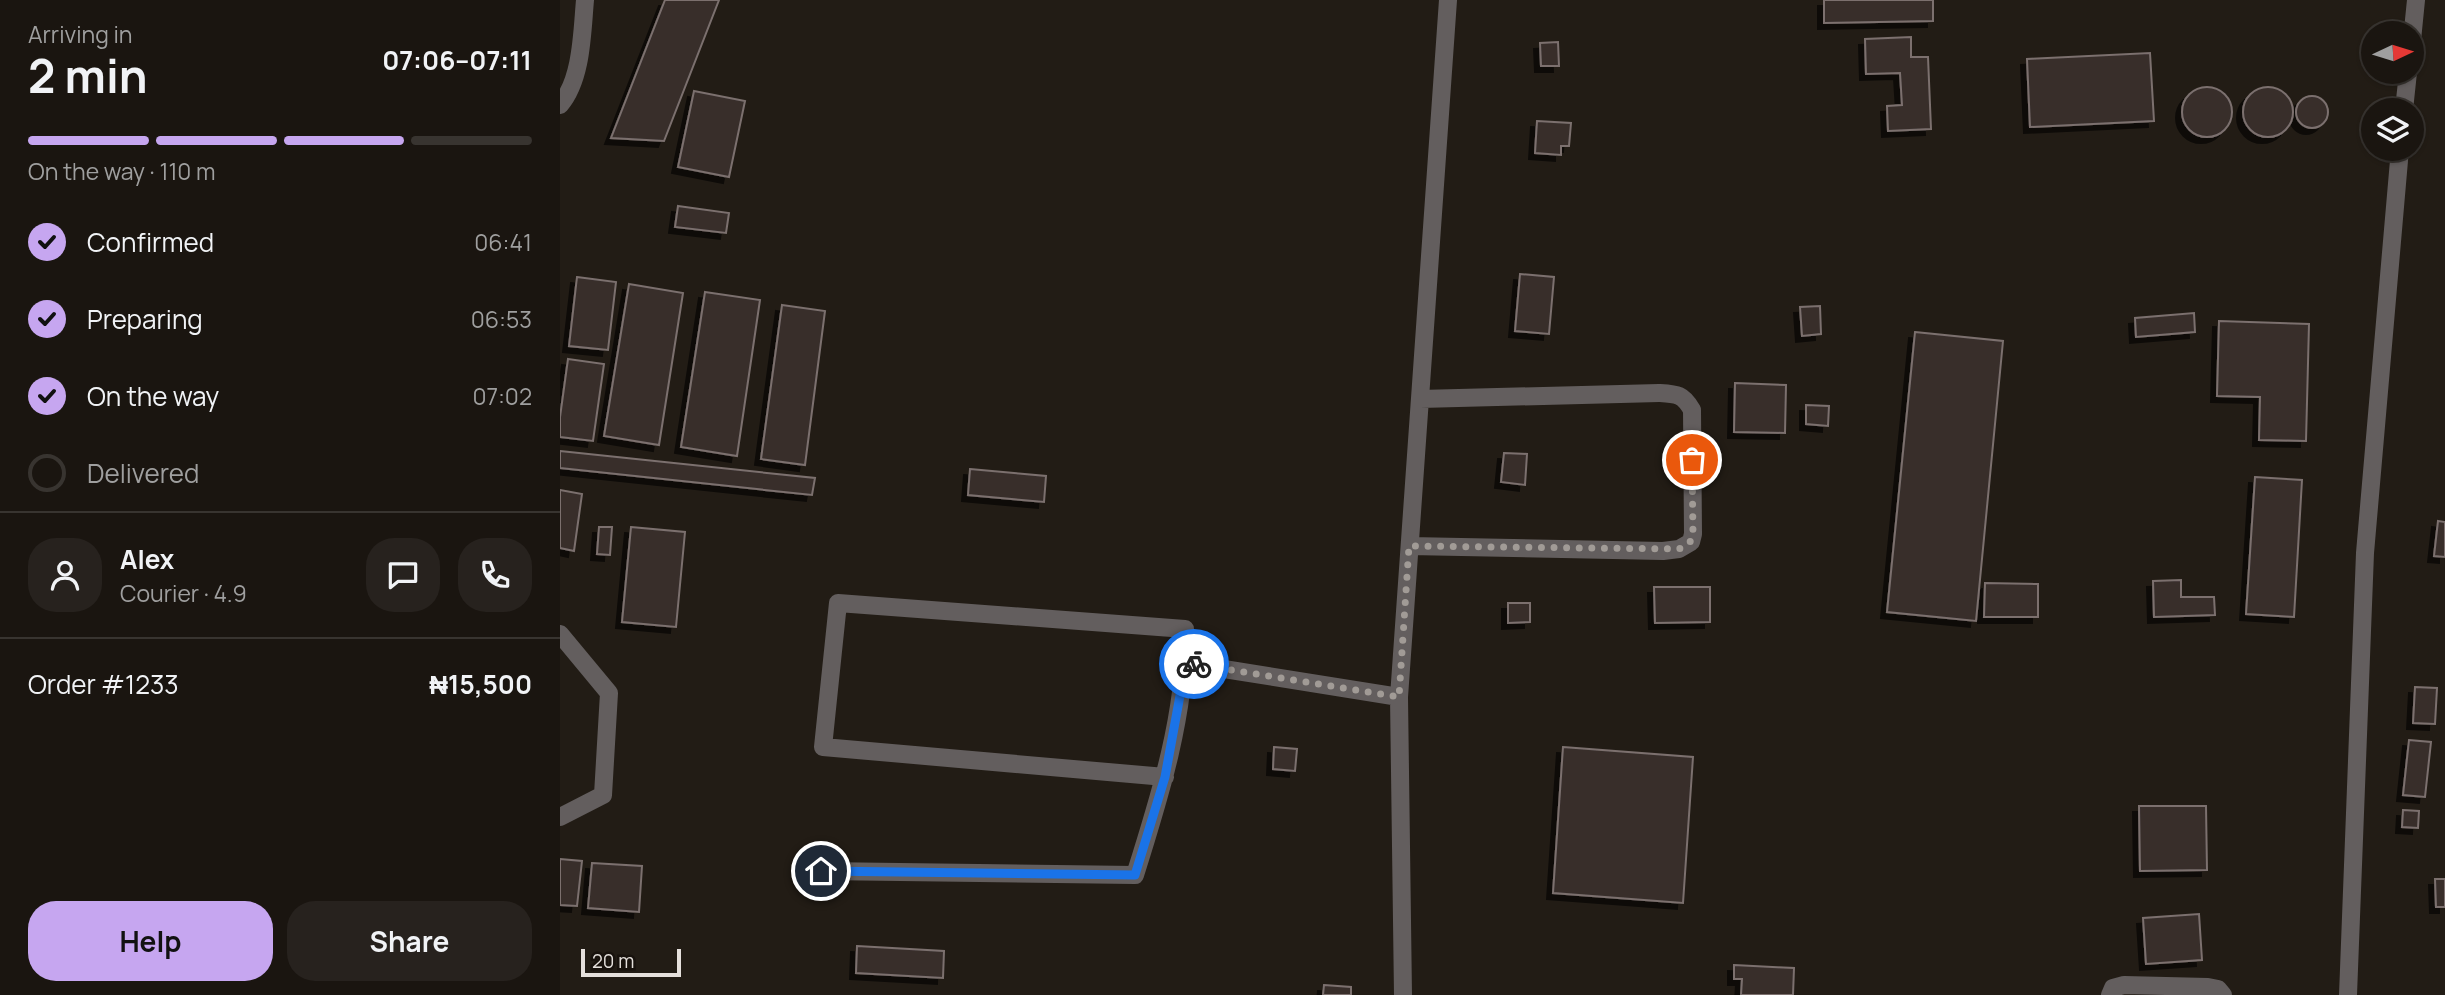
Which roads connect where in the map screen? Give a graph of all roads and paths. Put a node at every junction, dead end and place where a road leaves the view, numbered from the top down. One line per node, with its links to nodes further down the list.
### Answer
1 (585, 0): 5 (street)
2 (1447, 0): 7 (street)
3 (2416, 0): 4 (street)
4 (2414, 21)
5 (560, 105)
6 (2399, 161): 18 (street)
7 (1420, 399): 8 (street); 8 (street)
8 (1409, 546): 11 (street)
9 (560, 634): 13 (street)
10 (1186, 663): 11 (street); 12 (street); 12 (street)
11 (1399, 697): 15 (street)
12 (1165, 777): 14 (street)
13 (560, 817)
14 (821, 871)
15 (1404, 995)
16 (2110, 995): 17 (street)
17 (2223, 995)
18 (2348, 995)

